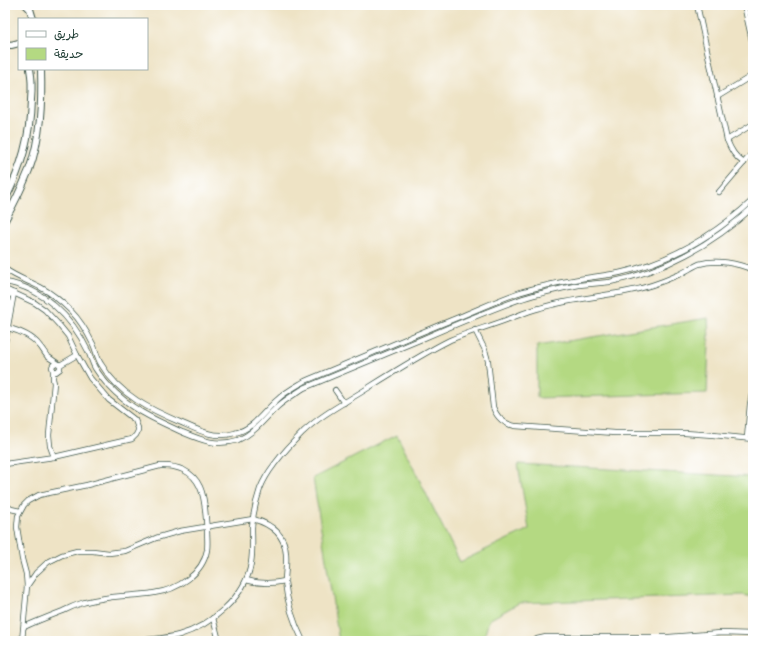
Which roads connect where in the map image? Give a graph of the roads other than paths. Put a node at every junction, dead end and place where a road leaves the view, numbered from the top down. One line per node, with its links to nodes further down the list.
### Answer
1 (697, 5): 11 (street)
2 (744, 5): 7 (street)
3 (28, 6): 4 (main road)
4 (33, 18)
5 (5, 44): 6 (main road)
6 (18, 44)
7 (753, 45)
8 (30, 70): 17 (main road)
9 (41, 70): 20 (main road)
10 (753, 75): 11 (street)
11 (717, 97): 13 (street)
12 (753, 124): 13 (street)
13 (727, 140): 15 (street)
14 (753, 152): 15 (street)
15 (744, 164): 16 (street)
16 (719, 192)
17 (5, 200)
18 (753, 200): 27 (street)
19 (753, 207): 28 (street)
20 (5, 220)
21 (5, 269): 27 (street)
22 (753, 270): 30 (street)
23 (5, 282): 28 (street)
24 (5, 289): 25 (street)
25 (14, 293): 26 (street); 29 (street); 32 (street)
26 (5, 296)
27 (448, 321): 28 (street)
28 (450, 327)
29 (8, 328): 31 (street); 33 (street)
30 (475, 330): 39 (street); 40 (street)
31 (5, 342)
32 (77, 355): 34 (street); 42 (street)
33 (47, 356): 34 (street); 35 (street)
34 (58, 366): 35 (street); 35 (street); 36 (street)
35 (53, 370): 36 (street)
36 (54, 383): 42 (street)
37 (753, 389): 40 (street)
38 (336, 390): 39 (street)
39 (344, 403): 46 (street)
40 (747, 438): 41 (street)
41 (753, 439)
42 (54, 457): 43 (street)
43 (5, 464)
44 (5, 504): 45 (street)
45 (20, 511): 47 (street); 50 (street)
46 (253, 519): 47 (street); 48 (street); 49 (street)
47 (206, 526): 50 (street); 52 (street)
48 (246, 580): 49 (street); 51 (street)
49 (285, 582): 59 (street)
50 (27, 586): 52 (street)
51 (213, 618): 54 (street); 58 (street)
52 (24, 627): 56 (street)
53 (753, 634): 55 (street)
54 (172, 639): 57 (street)
55 (669, 639): 60 (street)
56 (22, 641)
57 (136, 641)
58 (219, 641)
59 (303, 641)
60 (534, 641)

